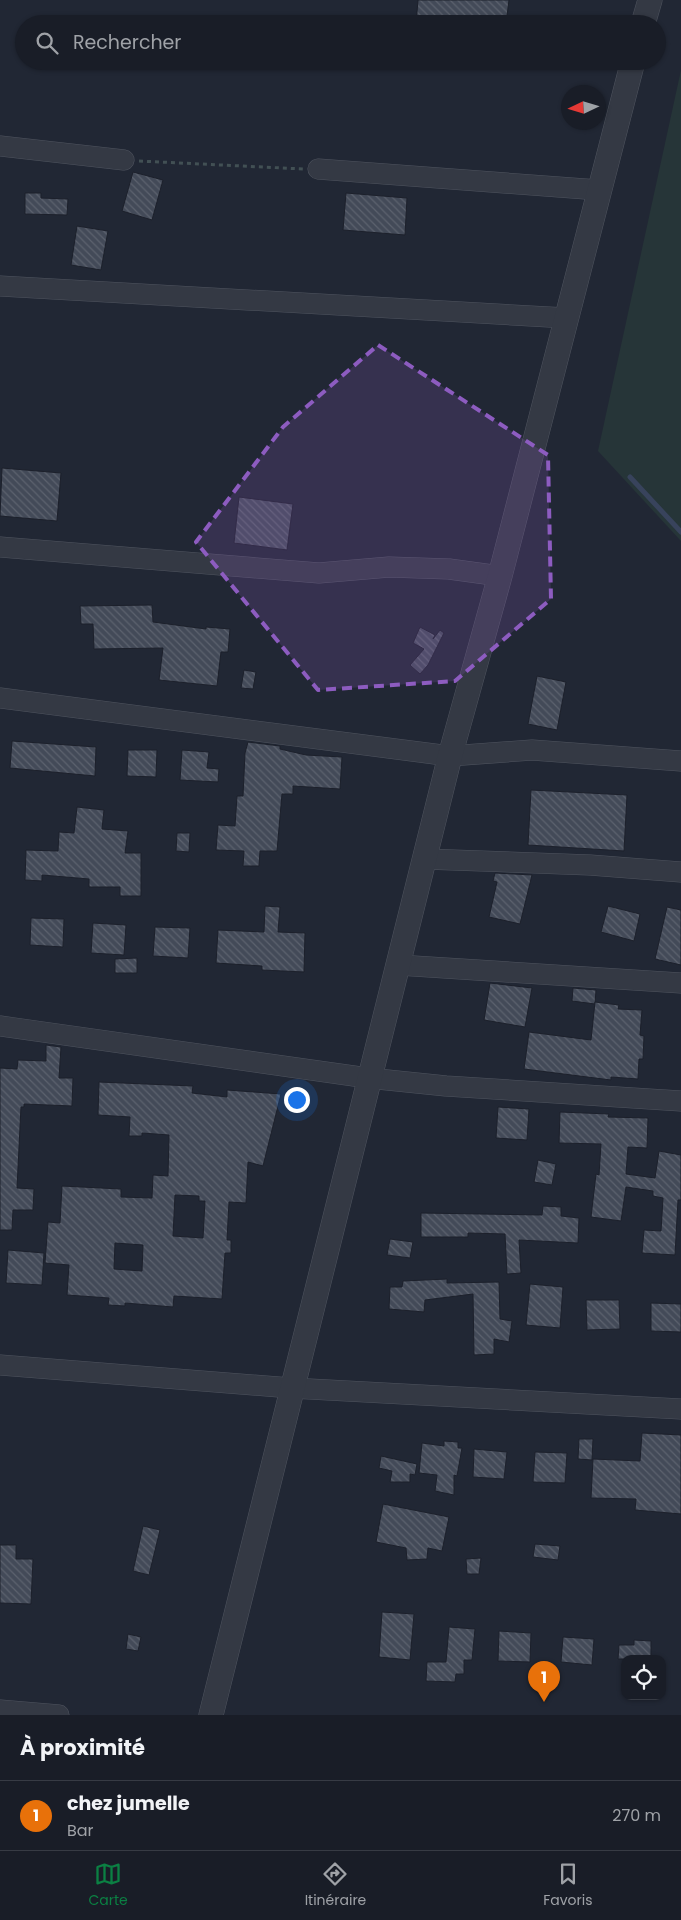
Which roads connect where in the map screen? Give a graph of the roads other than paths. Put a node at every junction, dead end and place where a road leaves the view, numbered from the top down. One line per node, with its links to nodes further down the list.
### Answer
1 (650, 0): 2 (street)
2 (646, 15)
3 (631, 70): 7 (street)
4 (0, 146): 5 (street)
5 (124, 160)
6 (318, 169): 7 (street)
7 (600, 190): 9 (street)
8 (0, 286): 9 (street)
9 (567, 318): 11 (street)
10 (0, 547): 11 (street)
11 (500, 576): 13 (street)
12 (0, 698): 13 (street)
13 (450, 756): 14 (street); 15 (street)
14 (681, 761)
15 (424, 859): 16 (street); 17 (street)
16 (681, 872)
17 (398, 965): 18 (street); 20 (street)
18 (681, 983)
19 (0, 1026): 20 (street)
20 (368, 1078): 21 (street); 23 (street)
21 (681, 1101)
22 (0, 1366): 23 (street)
23 (291, 1388): 24 (street); 27 (street)
24 (681, 1409)
25 (0, 1710): 26 (street)
26 (58, 1715)
27 (211, 1715)

